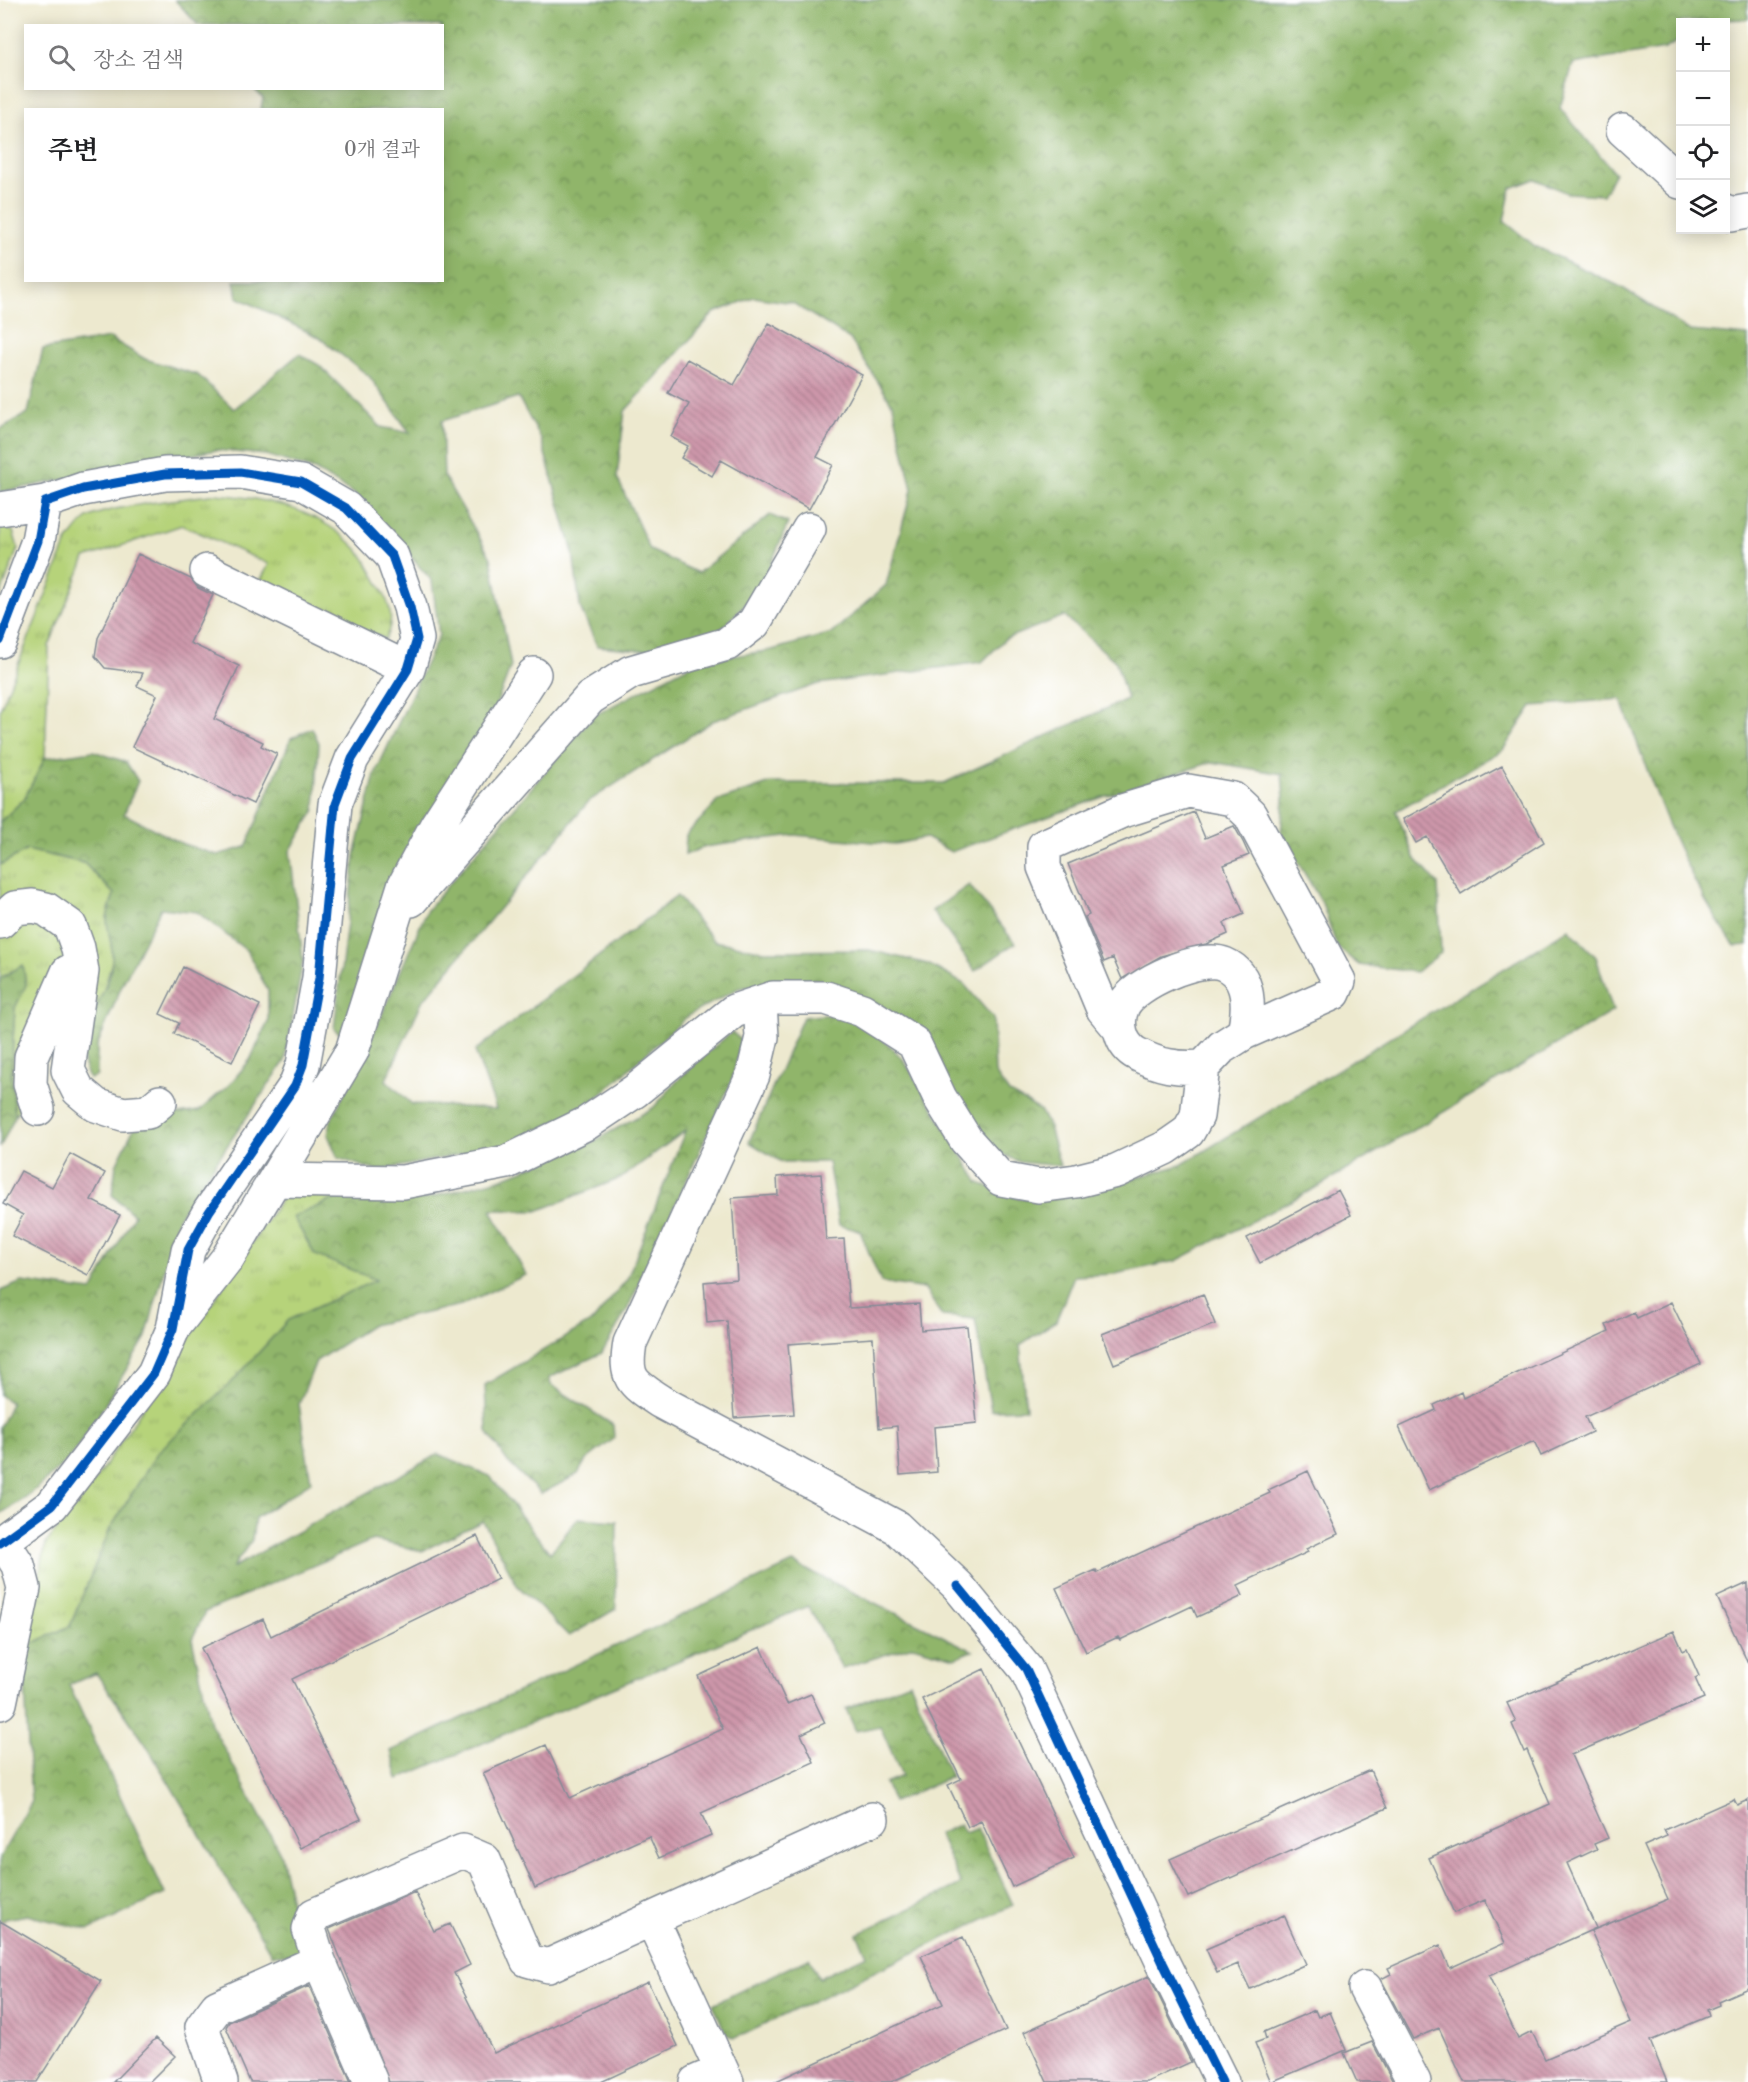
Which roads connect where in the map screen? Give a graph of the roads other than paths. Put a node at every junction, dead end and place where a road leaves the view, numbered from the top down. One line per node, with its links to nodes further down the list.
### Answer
1 (1623, 130): 2 (street)
2 (1678, 180)
3 (1748, 211): 4 (street)
4 (1730, 213)
5 (45, 502): 6 (street); 9 (street); 10 (street)
6 (0, 509)
7 (808, 529): 12 (street)
8 (207, 571): 10 (street)
9 (0, 641)
10 (408, 669): 22 (street)
11 (534, 674): 12 (street)
12 (393, 919): 21 (street)
13 (0, 922): 14 (street)
14 (78, 948): 19 (street); 20 (street)
15 (760, 1003): 18 (street); 21 (street); 32 (street)
16 (1119, 1028): 17 (street); 17 (street); 18 (street)
17 (1244, 1033): 18 (street)
18 (1203, 1067)
19 (160, 1102)
20 (38, 1109)
21 (275, 1180): 22 (street)
22 (173, 1329): 23 (street)
23 (0, 1545): 24 (street)
24 (0, 1703)
25 (872, 1819): 26 (street)
26 (652, 1919): 27 (street); 29 (street)
27 (320, 1960): 30 (street); 31 (street)
28 (1365, 1988): 33 (street)
29 (715, 2078)
30 (221, 2082)
31 (371, 2082)
32 (1222, 2082)
33 (1414, 2082)

